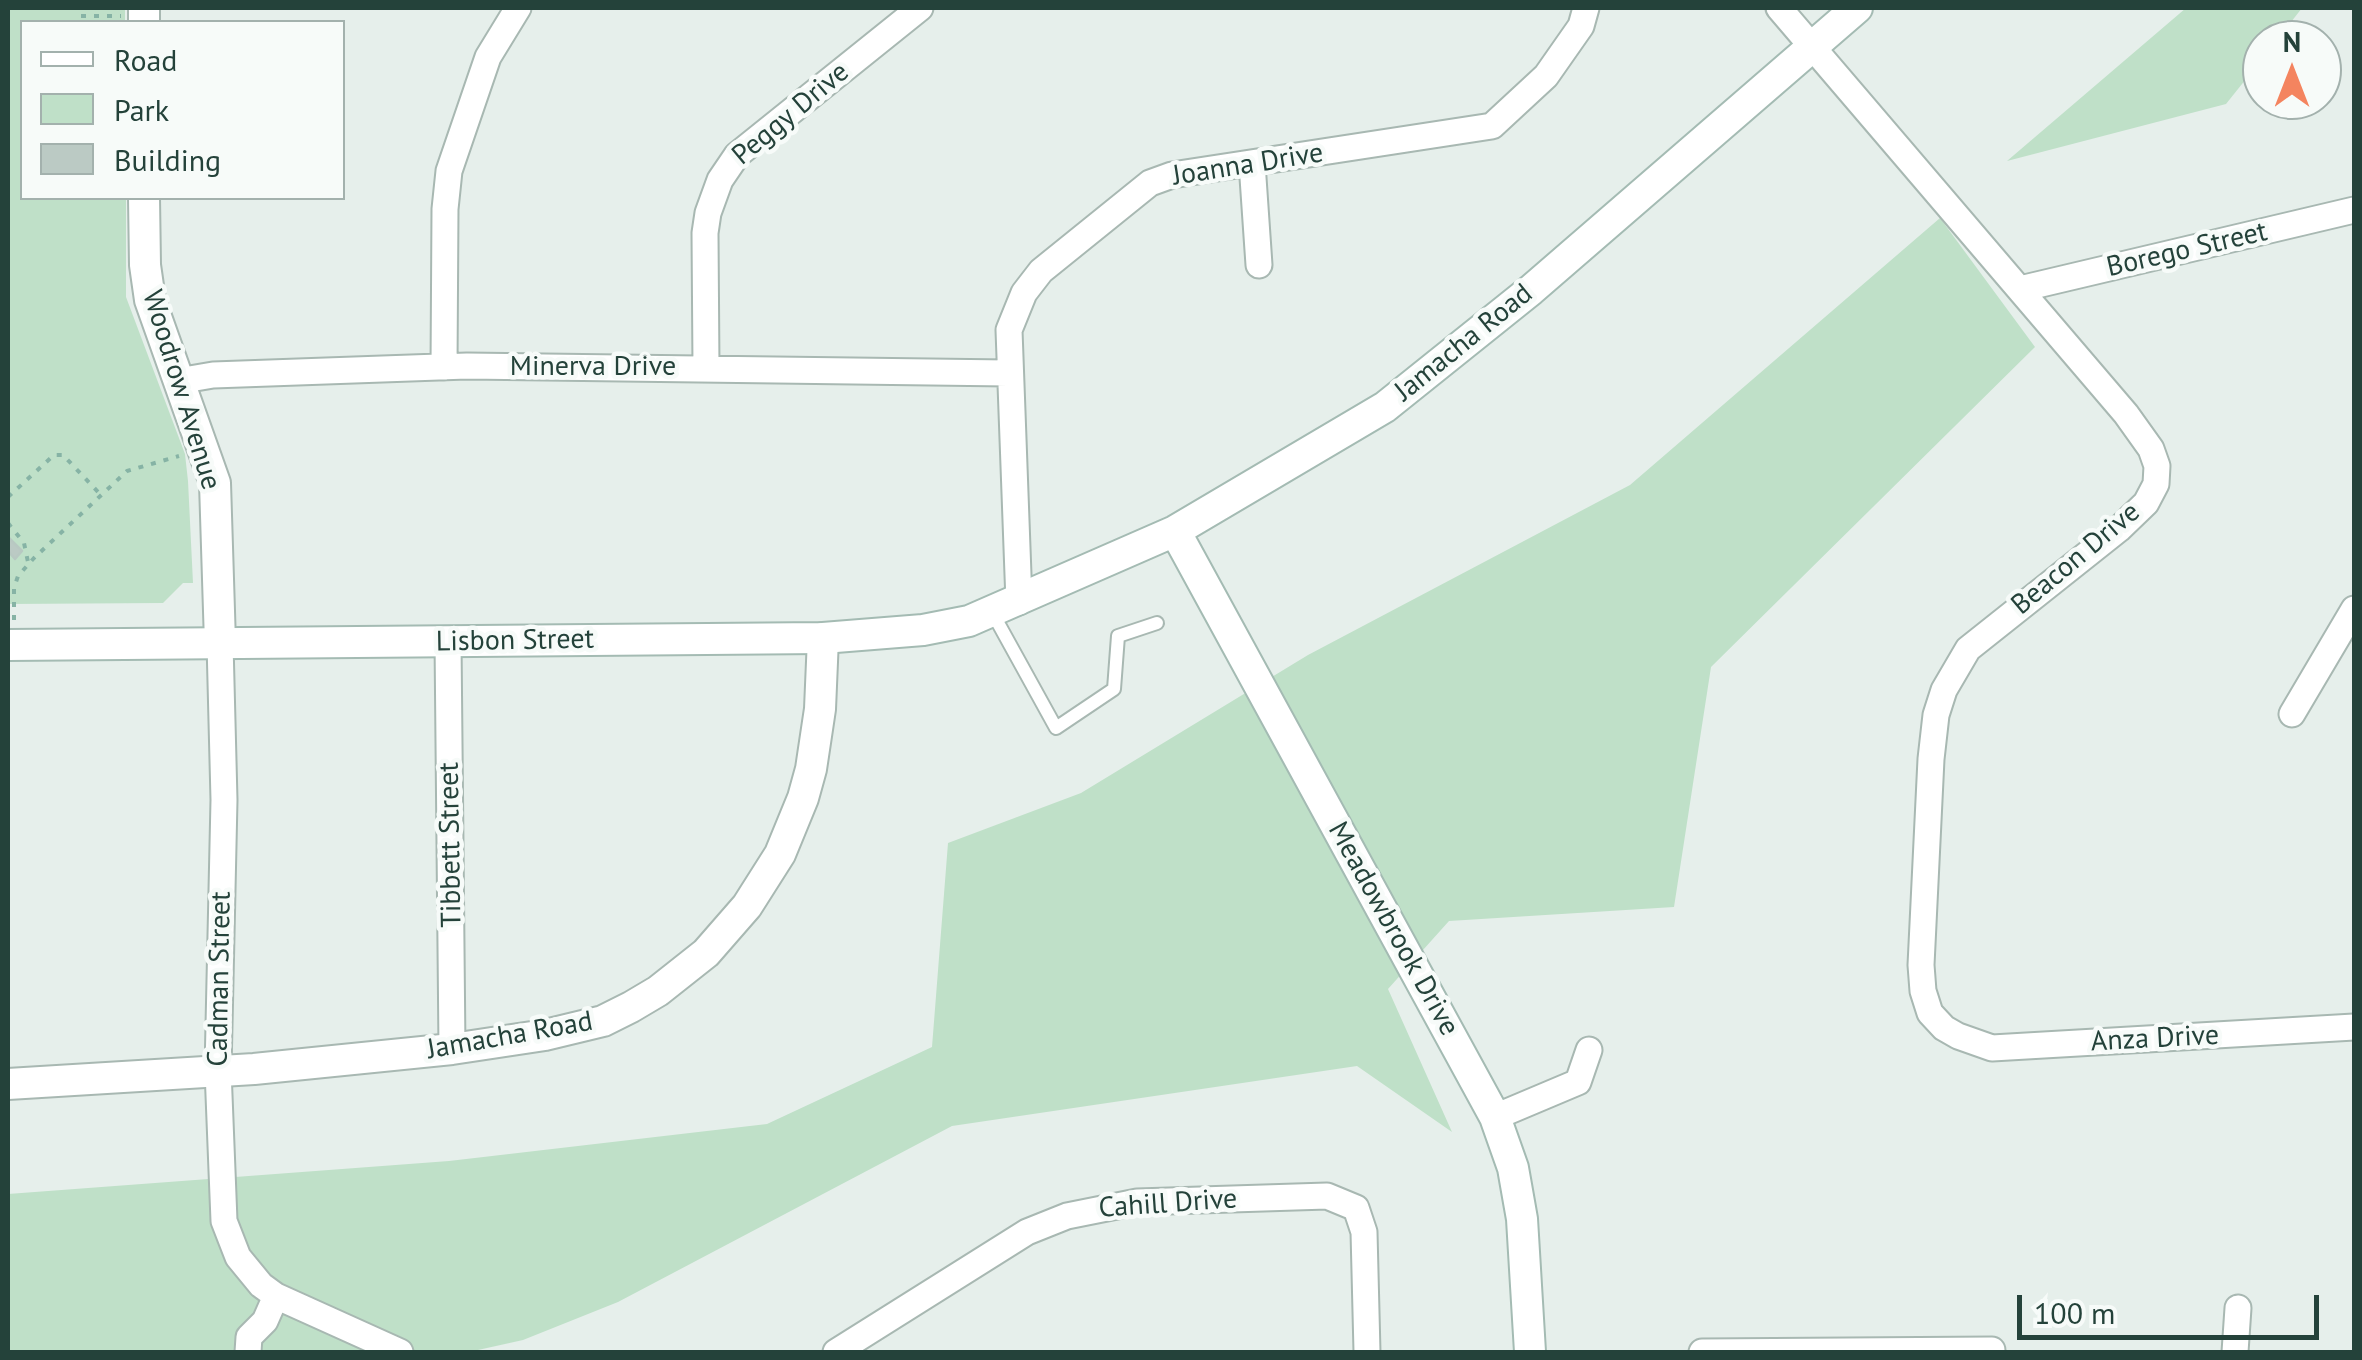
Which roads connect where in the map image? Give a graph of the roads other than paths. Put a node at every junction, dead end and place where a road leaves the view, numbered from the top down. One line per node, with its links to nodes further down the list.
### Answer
1 (518, 8): 12 (street)
2 (920, 8): 13 (street, Peggy Drive)
3 (1586, 8): 7 (street, Joanna Drive)
4 (1779, 8): 6 (street, Beacon Drive)
5 (1858, 8): 6 (main road, Jamacha Road)
6 (1812, 48): 11 (street, Beacon Drive); 16 (main road, Jamacha Road)
7 (1252, 163): 10 (street); 14 (street, Joanna Drive)
8 (144, 200): 15 (main road, Woodrow Avenue)
9 (2354, 210): 11 (street, Borego Street)
10 (1259, 264)
11 (2020, 289): 26 (street, Beacon Drive)
12 (444, 367): 13 (street, Minerva Drive); 15 (street, Minerva Drive)
13 (706, 368): 14 (street, Minerva Drive)
14 (1008, 373): 17 (street, Joanna Drive)
15 (178, 381): 22 (main road, Woodrow Avenue)
16 (1176, 531): 17 (main road, Jamacha Road); 31 (main road, Meadowbrook Drive)
17 (1006, 607): 19 (lane); 20 (main road, Lisbon Street)
18 (2354, 610): 24 (street)
19 (1157, 623)
20 (823, 638): 21 (main road, Lisbon Street); 27 (main road, Jamacha Road)
21 (448, 641): 22 (main road, Lisbon Street); 27 (street, Tibbett Street)
22 (220, 642): 23 (main road, Lisbon Street); 29 (street, Cadman Street)
23 (11, 645)
24 (2292, 714)
25 (2354, 1027): 26 (street, Anza Drive)
26 (1958, 1036)
27 (452, 1049): 29 (main road, Jamacha Road)
28 (1589, 1050): 31 (street)
29 (218, 1070): 30 (main road, Jamacha Road); 32 (street, Cadman Street)
30 (8, 1084)
31 (1496, 1117): 39 (main road, Meadowbrook Drive)
32 (276, 1296): 35 (street); 36 (street)
33 (2238, 1308): 42 (street)
34 (1992, 1350): 41 (street)
35 (248, 1352)
36 (400, 1352)
37 (836, 1352): 38 (street, Cahill Drive)
38 (1367, 1352)
39 (1530, 1352)
40 (1702, 1352): 41 (street)
41 (1779, 1352)
42 (2235, 1352)

